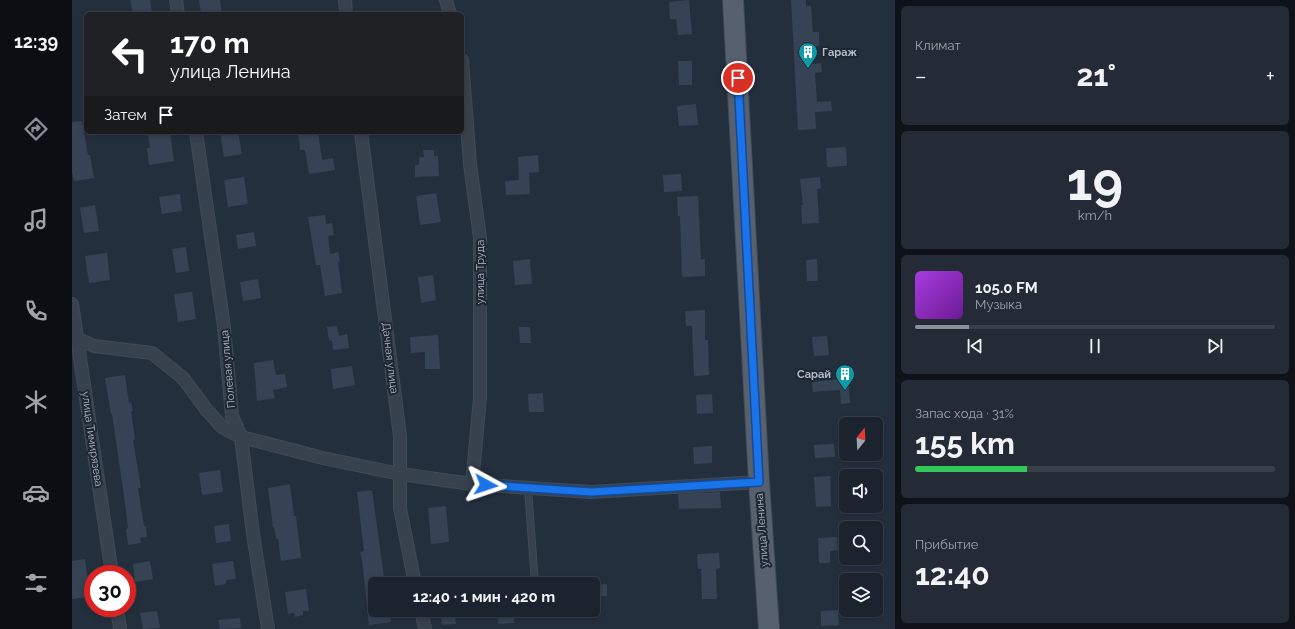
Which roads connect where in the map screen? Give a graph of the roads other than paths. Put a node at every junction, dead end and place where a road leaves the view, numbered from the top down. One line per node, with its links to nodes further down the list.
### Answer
1 (176, 0): 5 (street)
2 (345, 0): 6 (street)
3 (446, 0): 7 (street)
4 (733, 0): 15 (main road, улица Ленина)
5 (178, 12)
6 (346, 12)
7 (449, 12)
8 (464, 86): 16 (street, улица Труда)
9 (196, 134): 13 (street, Полевая улица)
10 (361, 134): 14 (street, Дачная улица)
11 (72, 304): 12 (street, улица Тимирязева)
12 (75, 338): 13 (street); 18 (street, улица Тимирязева)
13 (241, 437): 14 (street); 24 (street, Полевая улица)
14 (400, 474): 16 (street); 19 (street, Дачная улица)
15 (759, 482): 17 (street); 26 (main road, улица Ленина)
16 (472, 484): 17 (street)
17 (528, 489): 20 (lane)
18 (111, 565)
19 (414, 577)
20 (534, 577)
21 (118, 617): 23 (street)
22 (422, 617): 25 (street)
23 (120, 629)
24 (268, 629)
25 (425, 629)
26 (769, 629)

